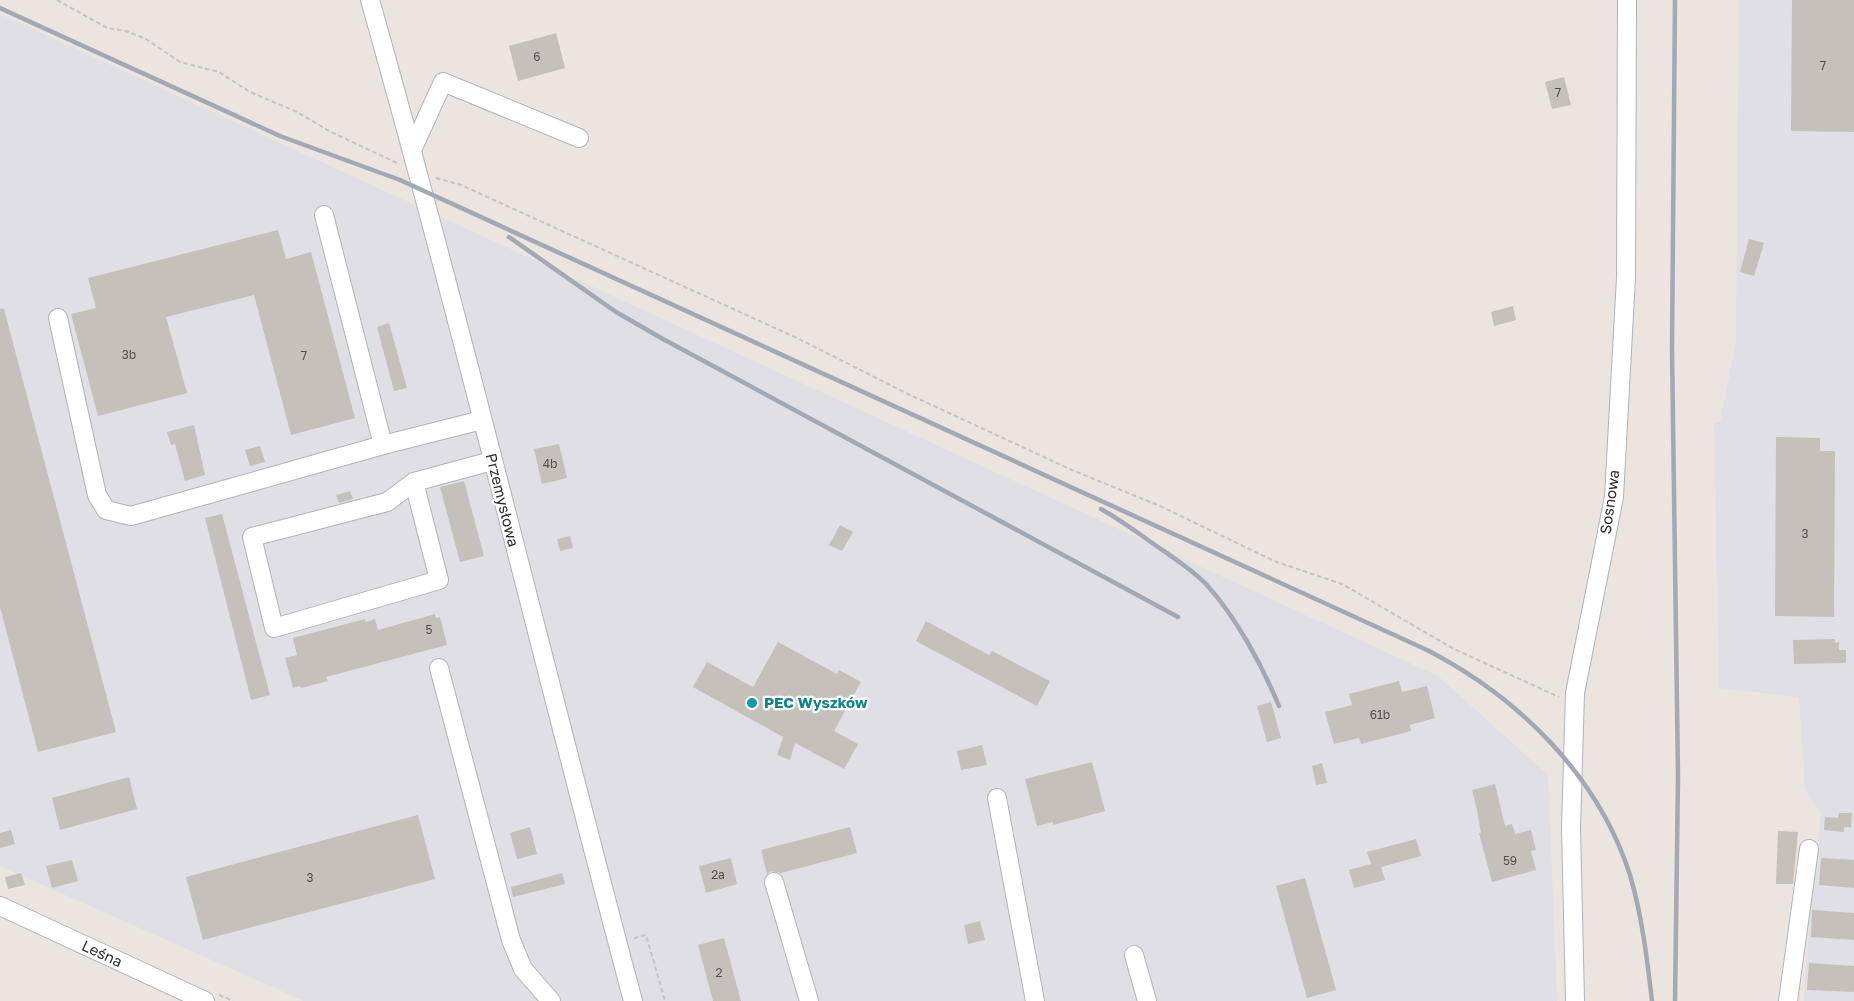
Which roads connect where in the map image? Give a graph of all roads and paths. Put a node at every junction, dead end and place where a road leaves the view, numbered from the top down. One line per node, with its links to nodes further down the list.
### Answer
1 (57, 0): 6 (path)
2 (370, 0): 5 (street, Przemysłowa)
3 (1627, 0): 14 (street, Sosnowa)
4 (579, 138): 5 (street)
5 (412, 150): 6 (street, Przemysłowa)
6 (418, 173): 9 (street, Przemysłowa); 14 (path)
7 (324, 215): 10 (street)
8 (58, 318): 10 (street)
9 (482, 420): 10 (street); 11 (street, Przemysłowa)
10 (383, 445)
11 (492, 461): 12 (street); 19 (street, Przemysłowa)
12 (414, 483): 12 (street)
13 (439, 668): 22 (street)
14 (1575, 711): 28 (street, Sosnowa)
15 (997, 798): 26 (street)
16 (1809, 849): 29 (street)
17 (774, 882): 25 (street)
18 (0, 906): 21 (street, Leśna)
19 (617, 942): 23 (street, Przemysłowa); 24 (path)
20 (1134, 955): 27 (street)
21 (205, 1001)
22 (551, 1001)
23 (633, 1001)
24 (665, 1001)
25 (809, 1001)
26 (1035, 1001)
27 (1147, 1001)
28 (1575, 1001)
29 (1788, 1001)

